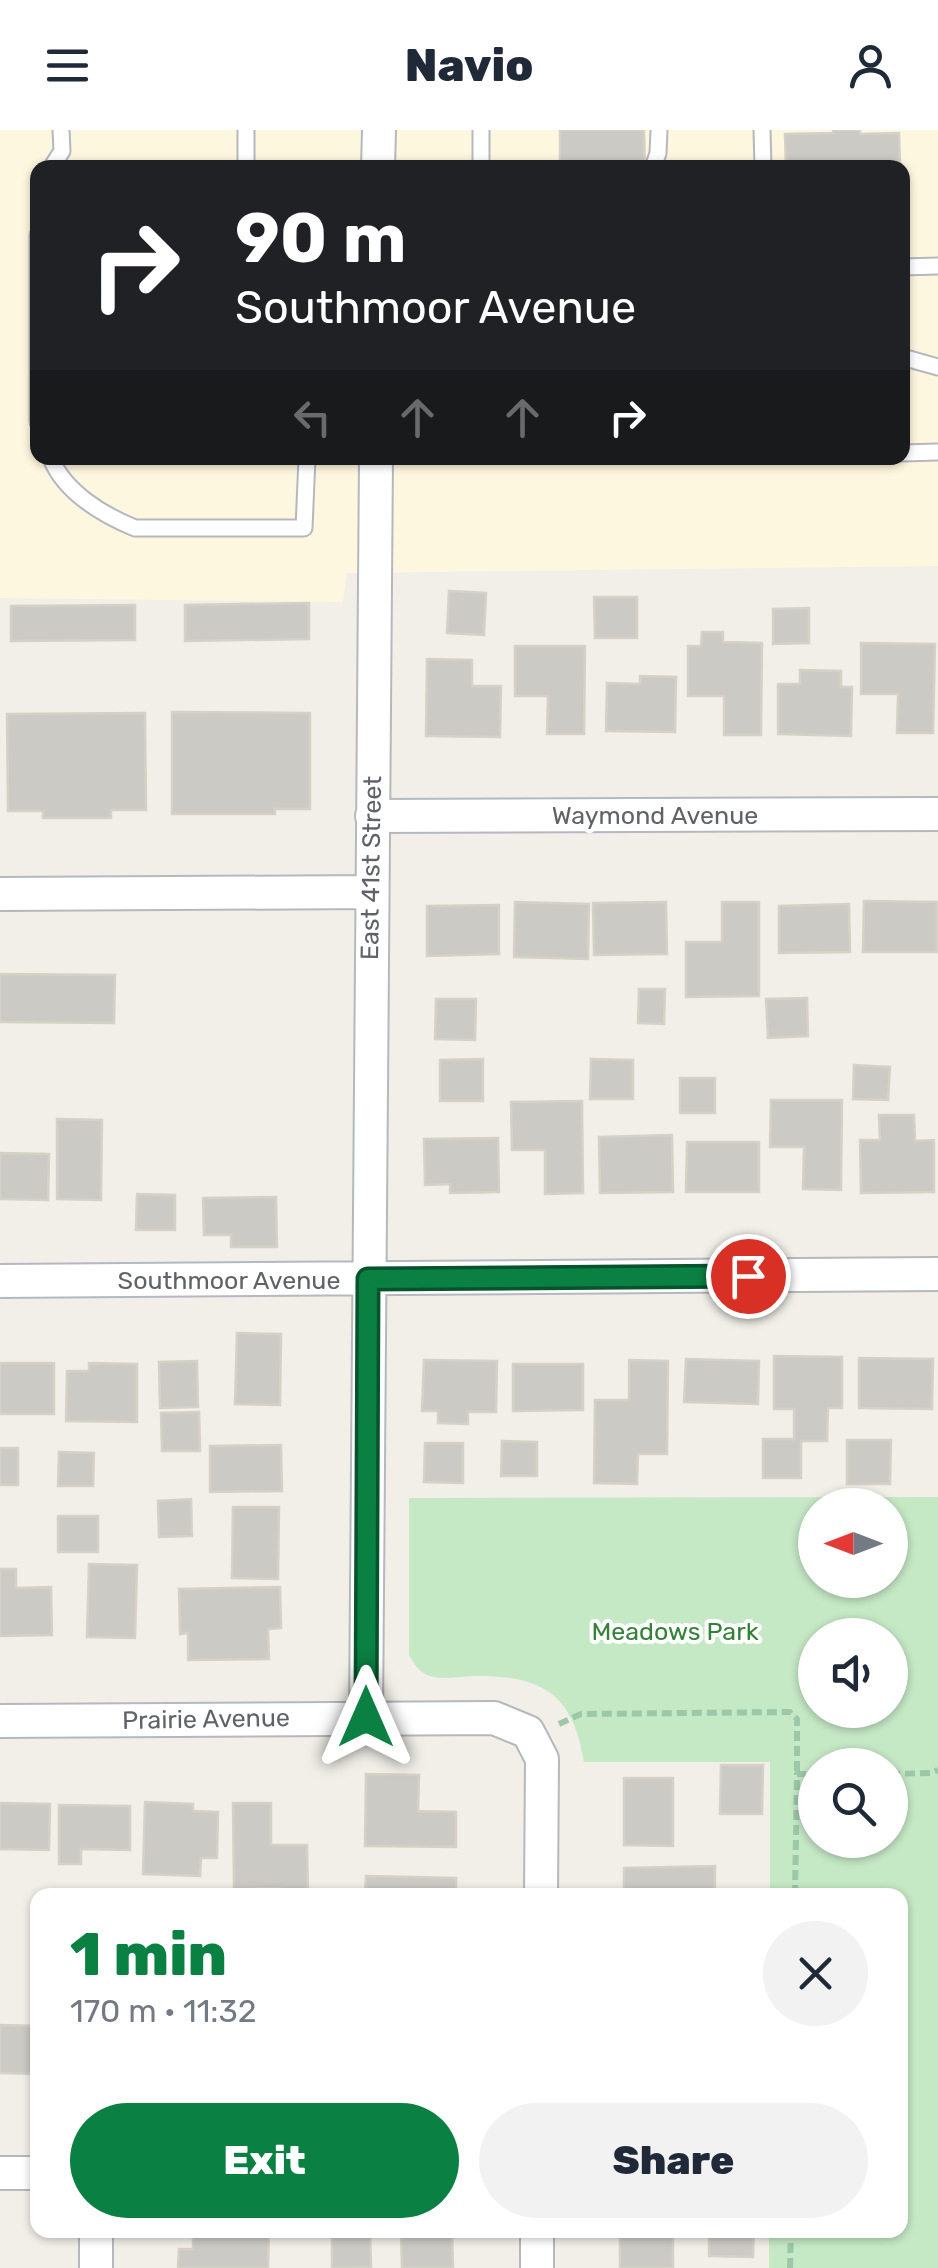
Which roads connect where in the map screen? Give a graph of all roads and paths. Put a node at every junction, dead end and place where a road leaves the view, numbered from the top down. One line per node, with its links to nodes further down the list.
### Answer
1 (61, 130): 7 (lane)
2 (246, 130): 8 (lane)
3 (379, 130): 9 (street)
4 (482, 130): 10 (lane)
5 (659, 130): 11 (lane)
6 (762, 130): 12 (lane)
7 (55, 160)
8 (246, 160)
9 (378, 160)
10 (481, 160)
11 (656, 160)
12 (763, 160)
13 (910, 266): 14 (lane)
14 (938, 266)
15 (910, 359): 16 (lane)
16 (938, 368)
17 (938, 452): 18 (lane)
18 (910, 454)
19 (56, 465): 20 (lane)
20 (307, 465)
21 (376, 465): 23 (street, East 41st Street)
22 (938, 814): 23 (street, Waymond Avenue)
23 (372, 816): 24 (street, East 41st Street)
24 (370, 892): 25 (street); 27 (street, East 41st Street)
25 (0, 894)
26 (938, 1274): 27 (street, Southmoor Avenue)
27 (368, 1279): 28 (street, Southmoor Avenue); 29 (street, East 41st Street)
28 (0, 1282)
29 (366, 1717): 30 (street, Prairie Avenue); 31 (street, Prairie Avenue)
30 (0, 1721)
31 (530, 1735): 33 (path); 35 (street)
32 (938, 1770): 34 (path)
33 (796, 1774): 36 (path)
34 (908, 1774)
35 (541, 1888)
36 (795, 1888)
37 (0, 2173): 38 (street)
38 (30, 2173)
39 (96, 2238): 42 (street)
40 (537, 2238): 43 (street)
41 (790, 2238): 44 (path)
42 (96, 2268)
43 (537, 2268)
44 (790, 2268)

